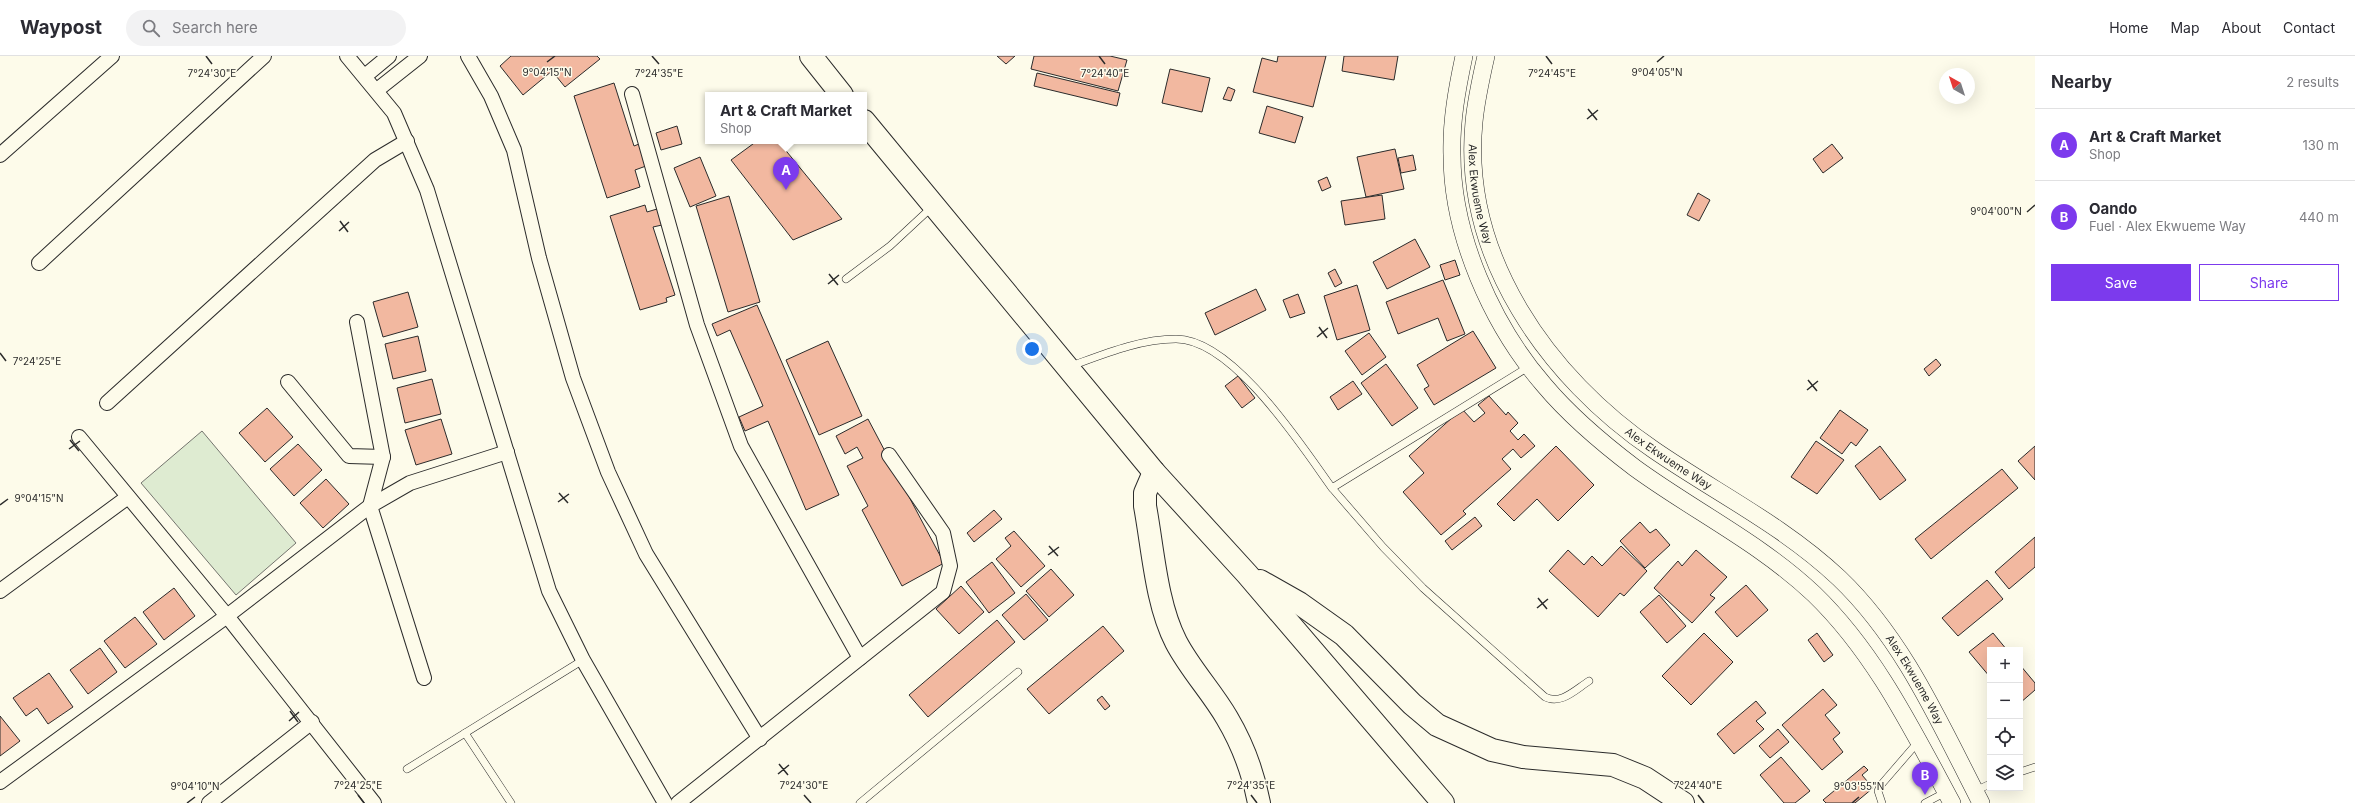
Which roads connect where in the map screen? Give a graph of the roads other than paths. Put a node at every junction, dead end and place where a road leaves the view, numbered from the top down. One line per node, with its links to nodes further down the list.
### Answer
1 (112, 56): 16 (street)
2 (264, 56): 18 (street)
3 (347, 56): 10 (street)
4 (389, 56): 10 (street)
5 (420, 56): 11 (street)
6 (468, 56): 43 (street)
7 (811, 56): 12 (main road)
8 (1464, 56): 21 (street, Alex Ekwueme Way)
9 (1486, 56): 49 (street, Alex Ekwueme Way)
10 (365, 76): 11 (street)
11 (377, 90): 15 (street)
12 (840, 92)
13 (632, 94): 36 (street)
14 (867, 125): 17 (main road)
15 (407, 141): 24 (street); 26 (street)
16 (0, 155)
17 (933, 206): 19 (lane); 22 (main road)
18 (39, 263)
19 (846, 279)
20 (357, 322): 28 (street)
21 (1530, 366): 30 (lane); 44 (street, Alex Ekwueme Way)
22 (1067, 367): 29 (main road); 30 (lane)
23 (288, 382): 28 (street)
24 (107, 403)
25 (79, 437): 31 (street)
26 (507, 452): 32 (street); 37 (street)
27 (889, 455): 36 (street)
28 (383, 457): 32 (street)
29 (1154, 472): 33 (main road); 57 (main road)
30 (1332, 488): 40 (lane)
31 (128, 497): 34 (street); 35 (street)
32 (370, 506): 35 (street); 39 (street)
33 (1248, 574): 58 (main road); 59 (main road)
34 (0, 591)
35 (227, 616): 41 (street); 48 (street)
36 (860, 658): 43 (street)
37 (583, 660): 42 (lane); 54 (street)
38 (1018, 672): 56 (lane)
39 (424, 678)
40 (1589, 681)
41 (312, 722): 51 (street); 52 (street)
42 (465, 733): 46 (lane); 53 (lane)
43 (760, 740): 55 (street)
44 (1919, 742): 50 (street, Alex Ekwueme Way); 60 (lane)
45 (2035, 767): 47 (lane)
46 (407, 769)
47 (2023, 771)
48 (0, 782)
49 (1982, 793)
50 (1949, 797): 61 (lane)
51 (209, 803)
52 (374, 803)
53 (511, 803)
54 (665, 803)
55 (678, 803)
56 (860, 803)
57 (1259, 803)
58 (1442, 803)
59 (1682, 803)
60 (1882, 803)
61 (1925, 803)

